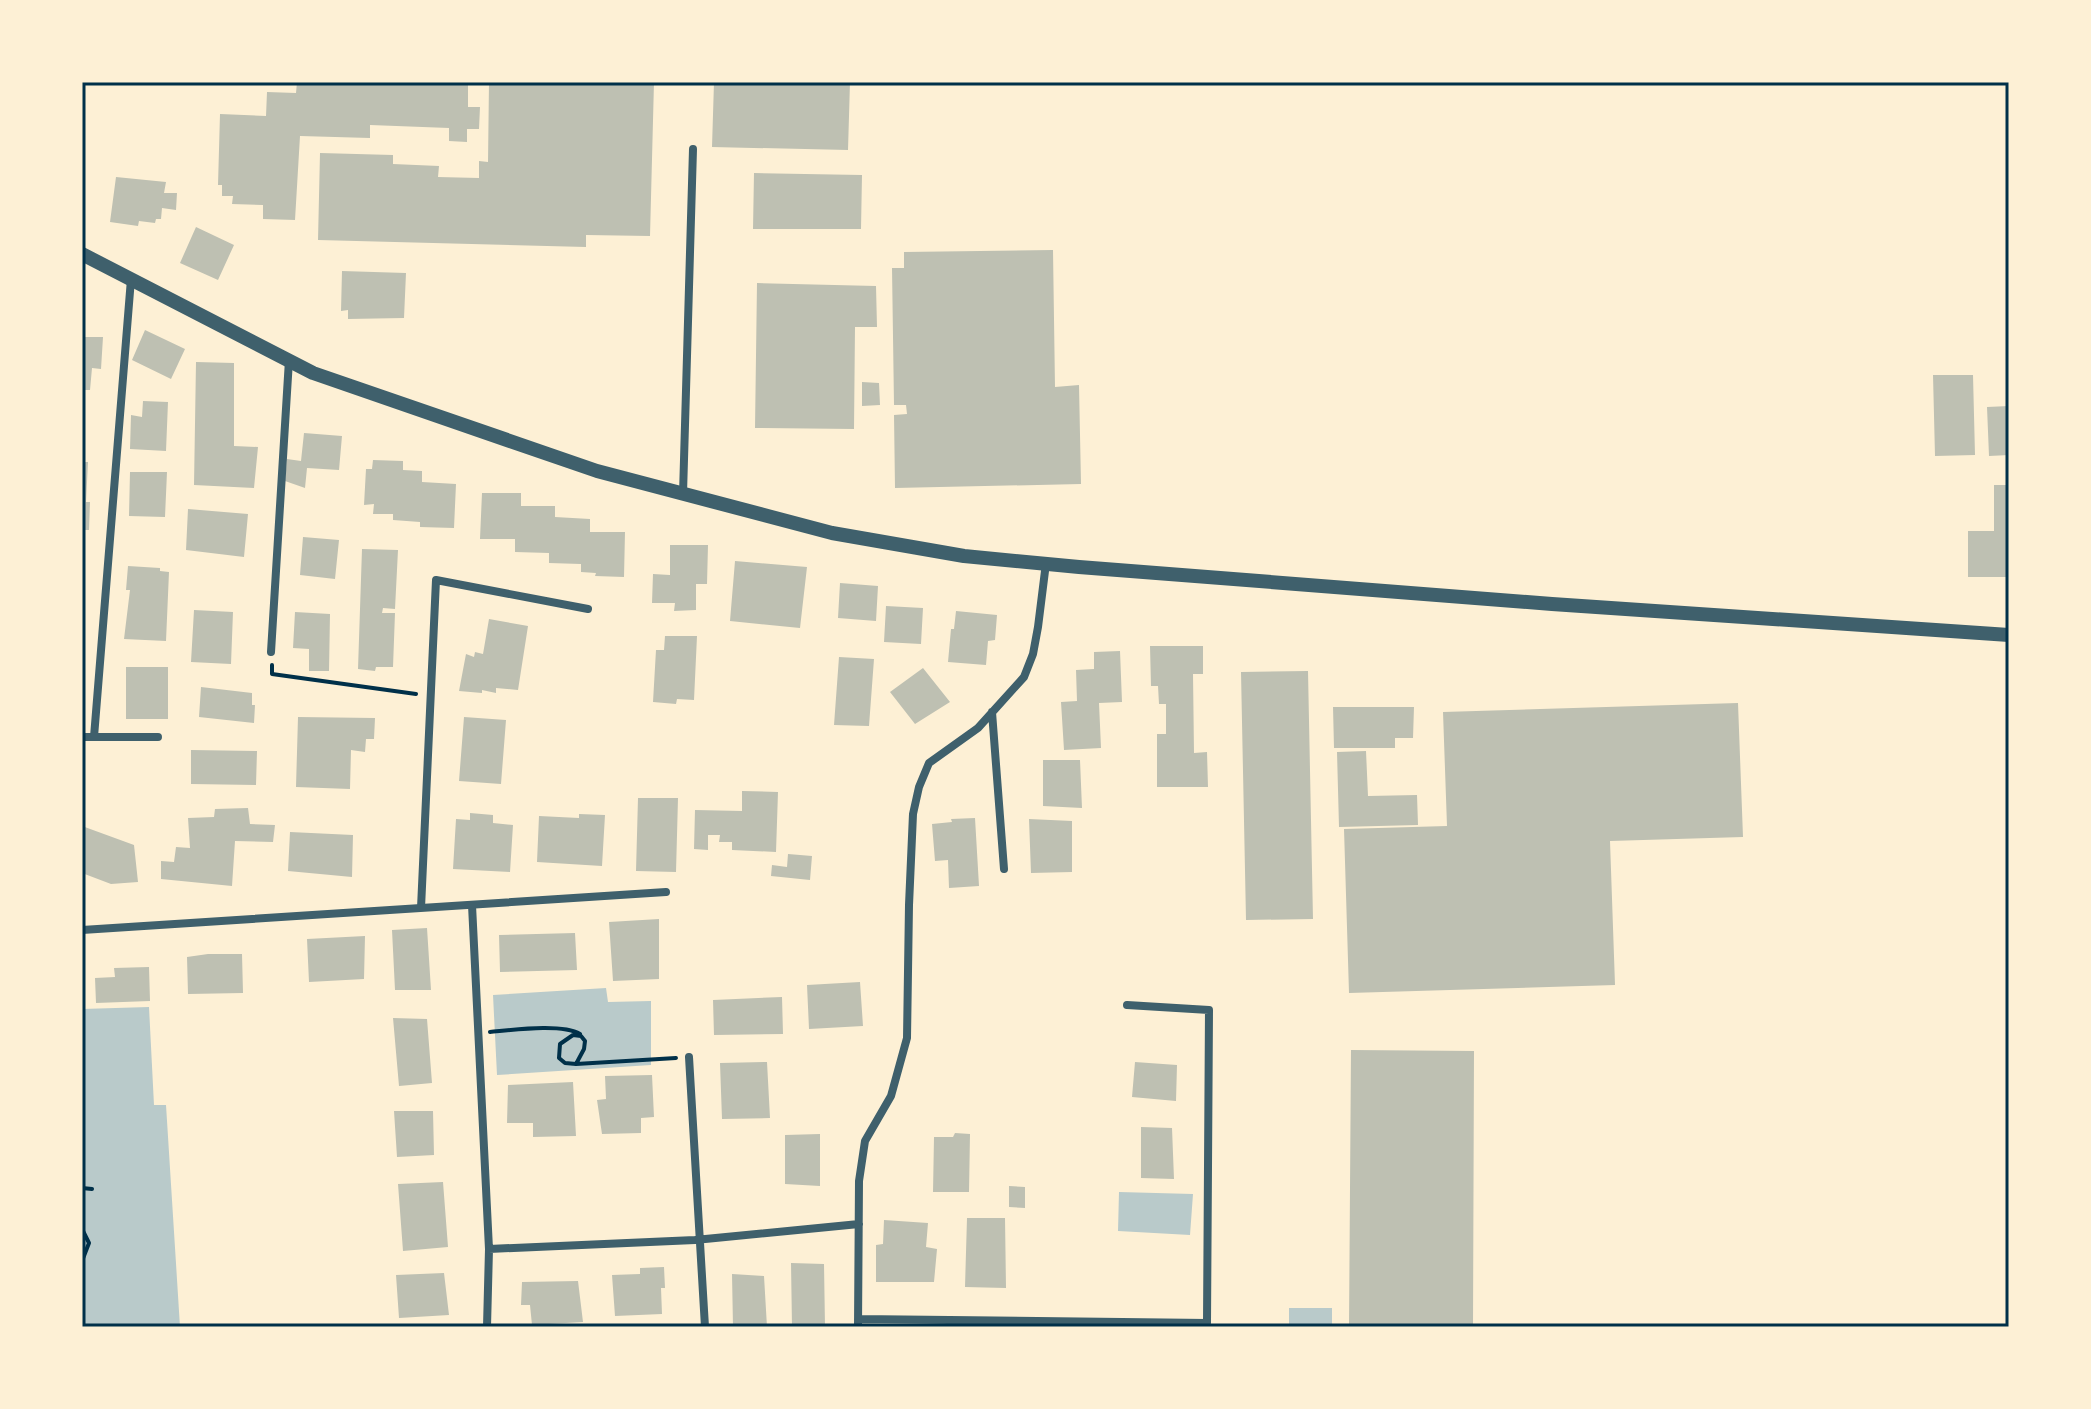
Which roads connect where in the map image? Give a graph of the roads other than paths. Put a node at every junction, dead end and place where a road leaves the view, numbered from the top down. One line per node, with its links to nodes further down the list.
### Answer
1 (693, 149): 5 (street)
2 (82, 254): 3 (street)
3 (131, 279): 4 (street); 12 (street)
4 (289, 360): 5 (street); 9 (street)
5 (683, 494): 6 (street)
6 (1046, 563): 8 (street); 10 (street)
7 (588, 609): 17 (street)
8 (2009, 635)
9 (271, 652)
10 (992, 712): 14 (street); 21 (street)
11 (82, 737): 12 (street)
12 (94, 737): 13 (street)
13 (158, 737)
14 (1004, 869)
15 (666, 892): 16 (street)
16 (472, 905): 17 (street); 23 (street)
17 (421, 908): 18 (street)
18 (82, 930)
19 (1127, 1005): 24 (street)
20 (689, 1057): 22 (street)
21 (859, 1224): 22 (street); 24 (street)
22 (701, 1240): 23 (street); 26 (street)
23 (489, 1249): 25 (street)
24 (858, 1323)
25 (487, 1327)
26 (705, 1327)

